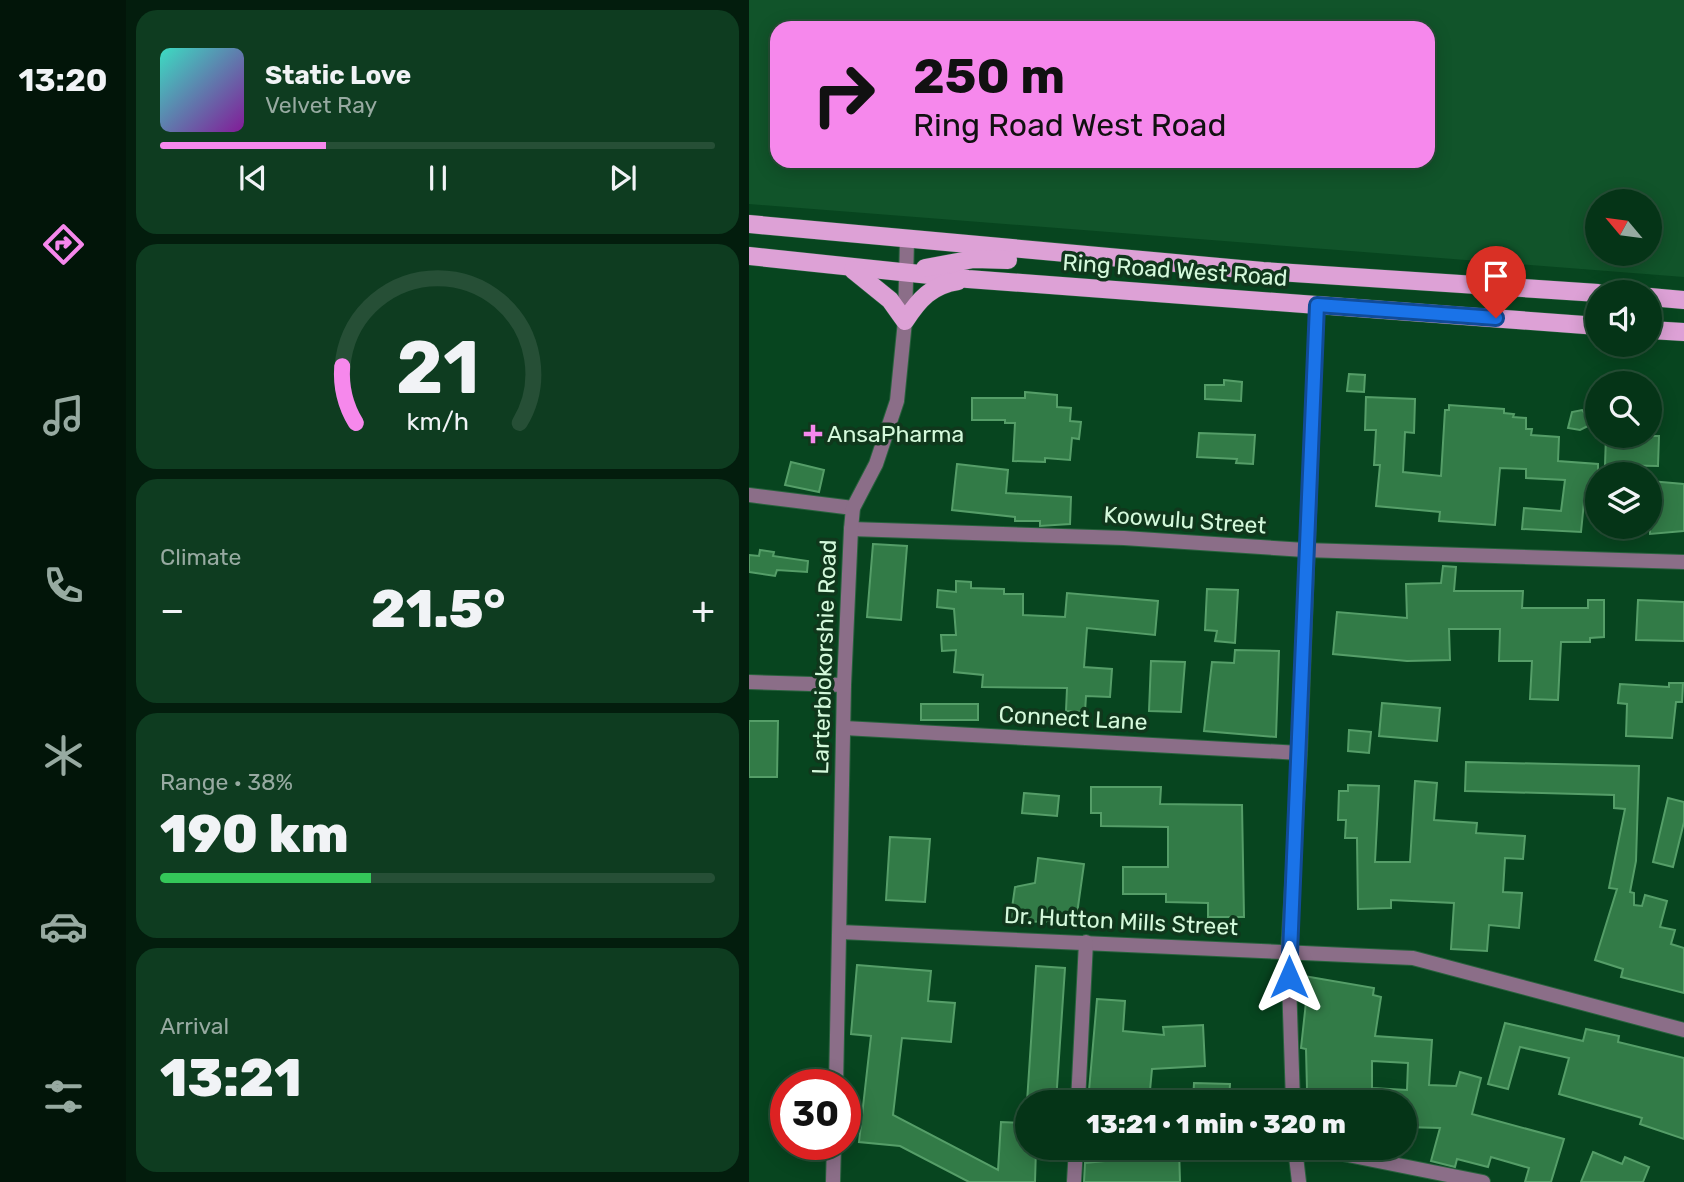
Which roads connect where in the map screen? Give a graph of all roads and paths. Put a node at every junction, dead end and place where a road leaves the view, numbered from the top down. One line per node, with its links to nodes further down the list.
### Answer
1 (749, 225): 2 (main road, Ring Road West Road)
2 (907, 240): 4 (main road, Ring Road West Road); 6 (street, Larterbiokorshie Road)
3 (749, 256): 5 (main road, Ring Road West Road)
4 (1091, 256): 6 (main road); 8 (main road, Ring Road West Road)
5 (851, 268): 6 (main road, Ring Road West Road); 12 (main road)
6 (908, 271): 7 (main road, Ring Road West Road); 12 (street, Larterbiokorshie Road)
7 (968, 279): 11 (main road, Ring Road West Road); 12 (main road)
8 (1585, 292)
9 (1662, 298): 10 (main road)
10 (1684, 300)
11 (1317, 305): 13 (main road, Ring Road West Road); 19 (street)
12 (905, 321): 17 (street, Larterbiokorshie Road)
13 (1585, 325)
14 (1662, 331): 15 (main road)
15 (1684, 332)
16 (749, 495): 17 (street)
17 (853, 508): 18 (street, Larterbiokorshie Road)
18 (851, 529): 19 (street, Koowulu Street); 22 (street, Larterbiokorshie Road)
19 (1305, 550): 20 (street, Koowulu Street); 24 (street)
20 (1684, 562)
21 (749, 682): 22 (street)
22 (844, 685): 23 (street, Larterbiokorshie Road)
23 (843, 728): 24 (street, Connect Lane); 25 (street, Larterbiokorshie Road)
24 (1300, 753): 27 (street)
25 (840, 932): 26 (street, Dr. Hutton Mills Street); 29 (street, Larterbiokorshie Road)
26 (1086, 942): 27 (street, Dr. Hutton Mills Street); 30 (street)
27 (1288, 952): 28 (street, Dr. Hutton Mills Street); 31 (street)
28 (1684, 1030)
29 (836, 1069)
30 (1079, 1090)
31 (1293, 1090)
32 (834, 1160): 36 (street)
33 (1075, 1160): 37 (street)
34 (1296, 1160): 38 (street)
35 (1373, 1160): 39 (street)
36 (833, 1182)
37 (1074, 1182)
38 (1299, 1182)
39 (1483, 1182)

